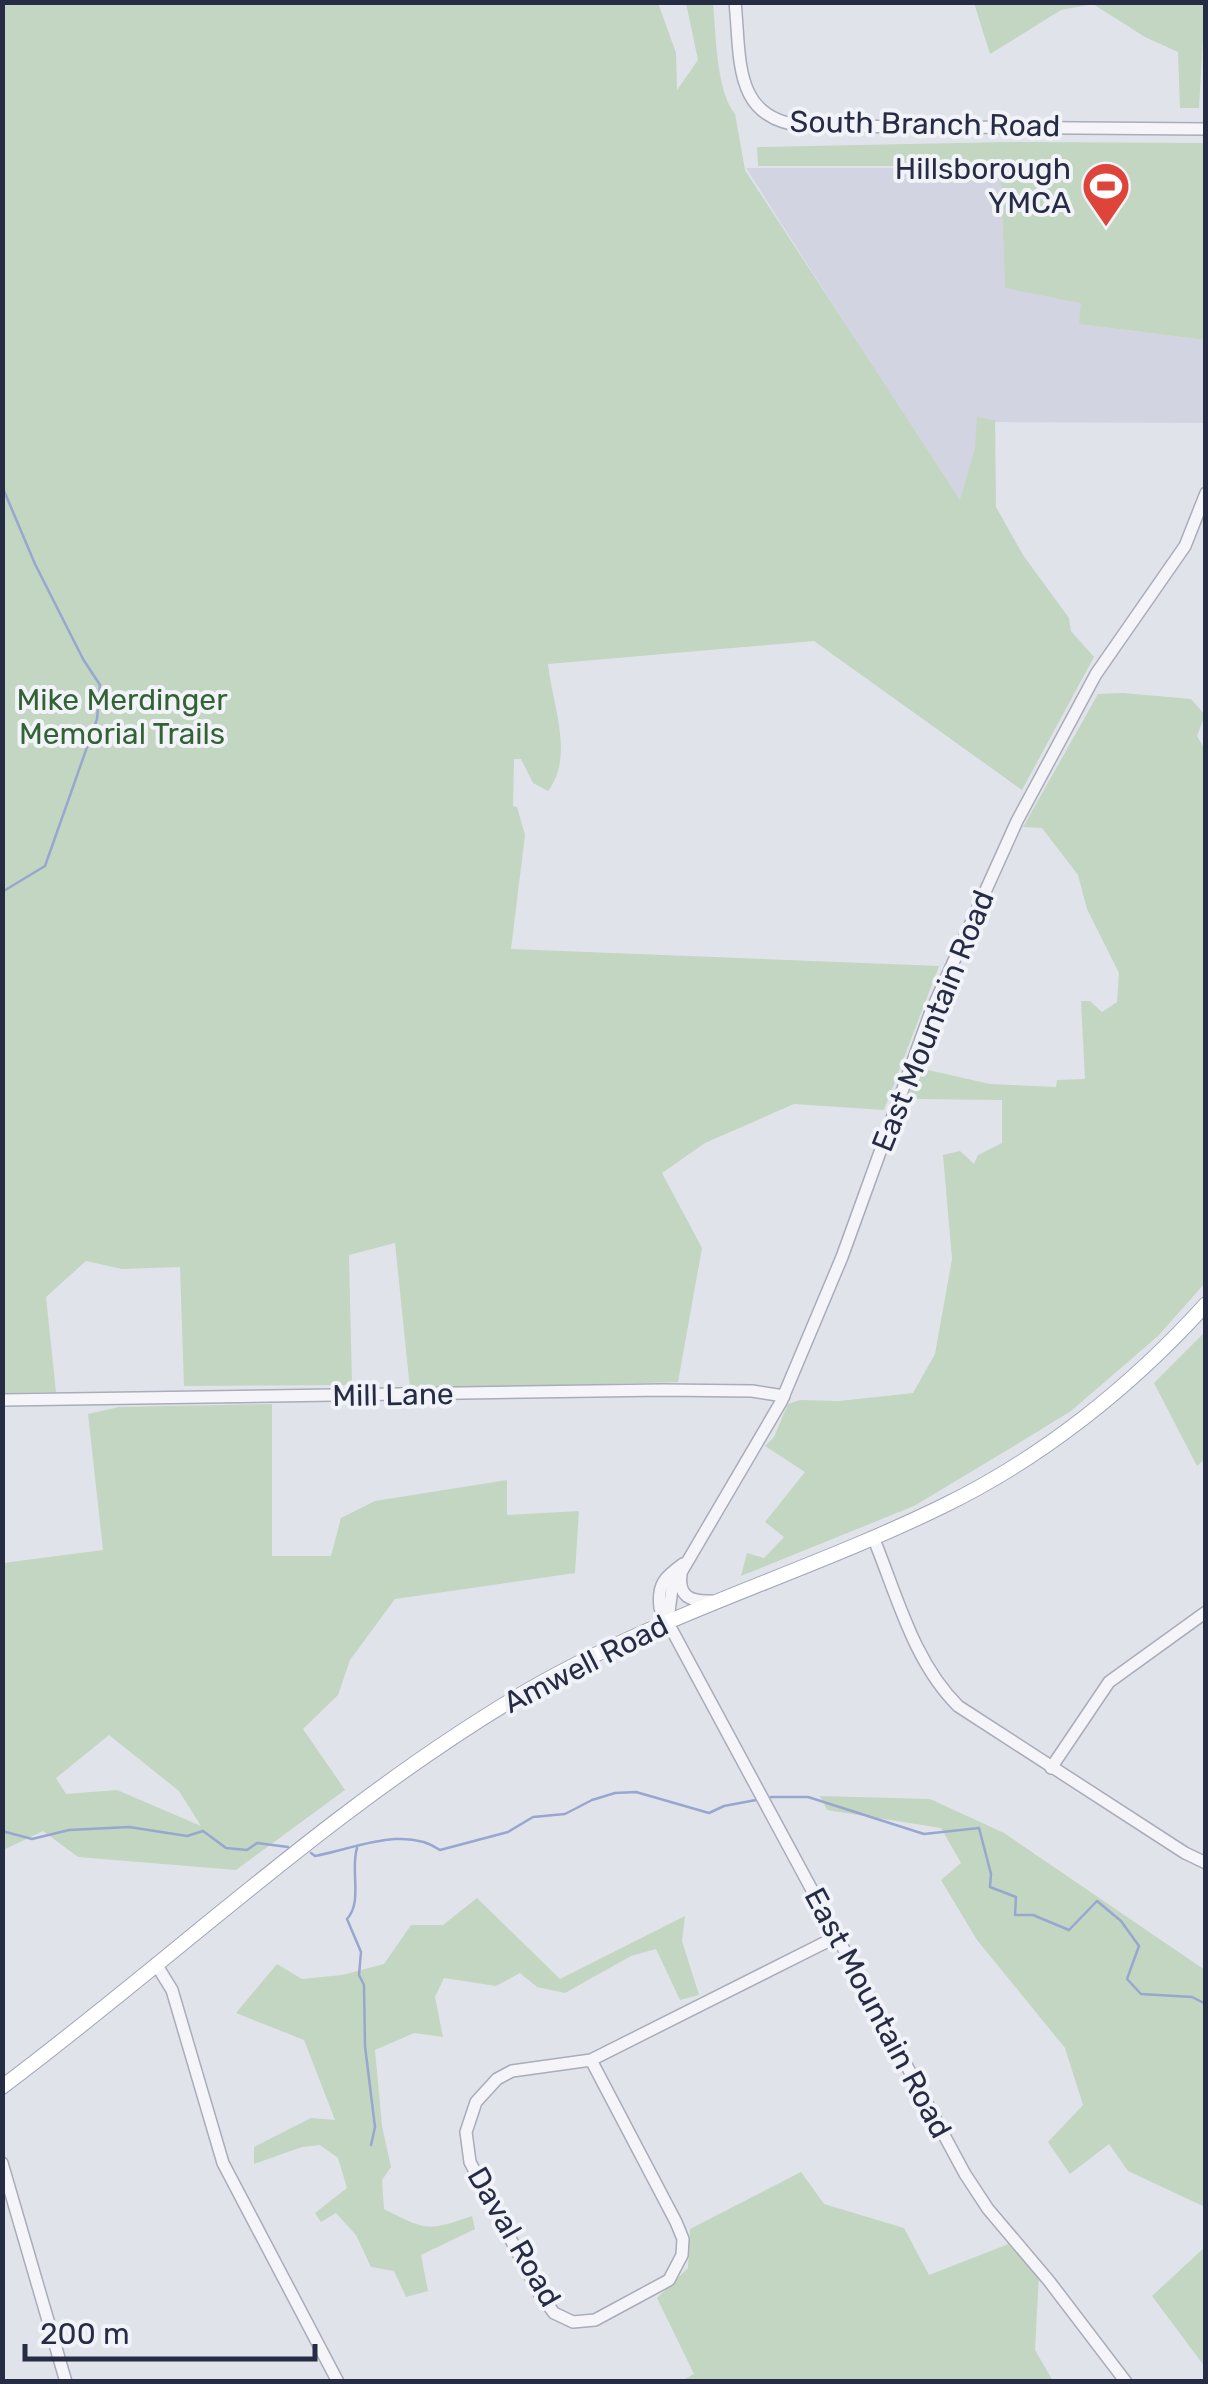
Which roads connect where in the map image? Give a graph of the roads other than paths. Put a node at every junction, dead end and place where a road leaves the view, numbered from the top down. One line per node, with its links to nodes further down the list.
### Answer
1 (734, 2): 2 (street, South Branch Road)
2 (1206, 129)
3 (1206, 493): 5 (street, East Mountain Road)
4 (1206, 1304): 7 (main road, Amwell Road)
5 (784, 1396): 6 (street, Mill Lane); 8 (street, East Mountain Road)
6 (2, 1400)
7 (873, 1538): 9 (main road, Amwell Road); 12 (street)
8 (683, 1568): 9 (street); 11 (street, East Mountain Road)
9 (715, 1601): 11 (main road, Amwell Road)
10 (1206, 1612): 12 (street)
11 (668, 1620): 14 (street, East Mountain Road); 15 (main road, Amwell Road)
12 (1051, 1768): 13 (street)
13 (1206, 1863)
14 (836, 1936): 16 (street, Daval Road); 21 (street, East Mountain Road)
15 (156, 1964): 17 (main road, Amwell Road); 20 (street)
16 (591, 2060): 16 (street, Daval Road)
17 (2, 2087)
18 (2, 2164): 19 (street)
19 (66, 2382)
20 (338, 2382)
21 (1126, 2382)

